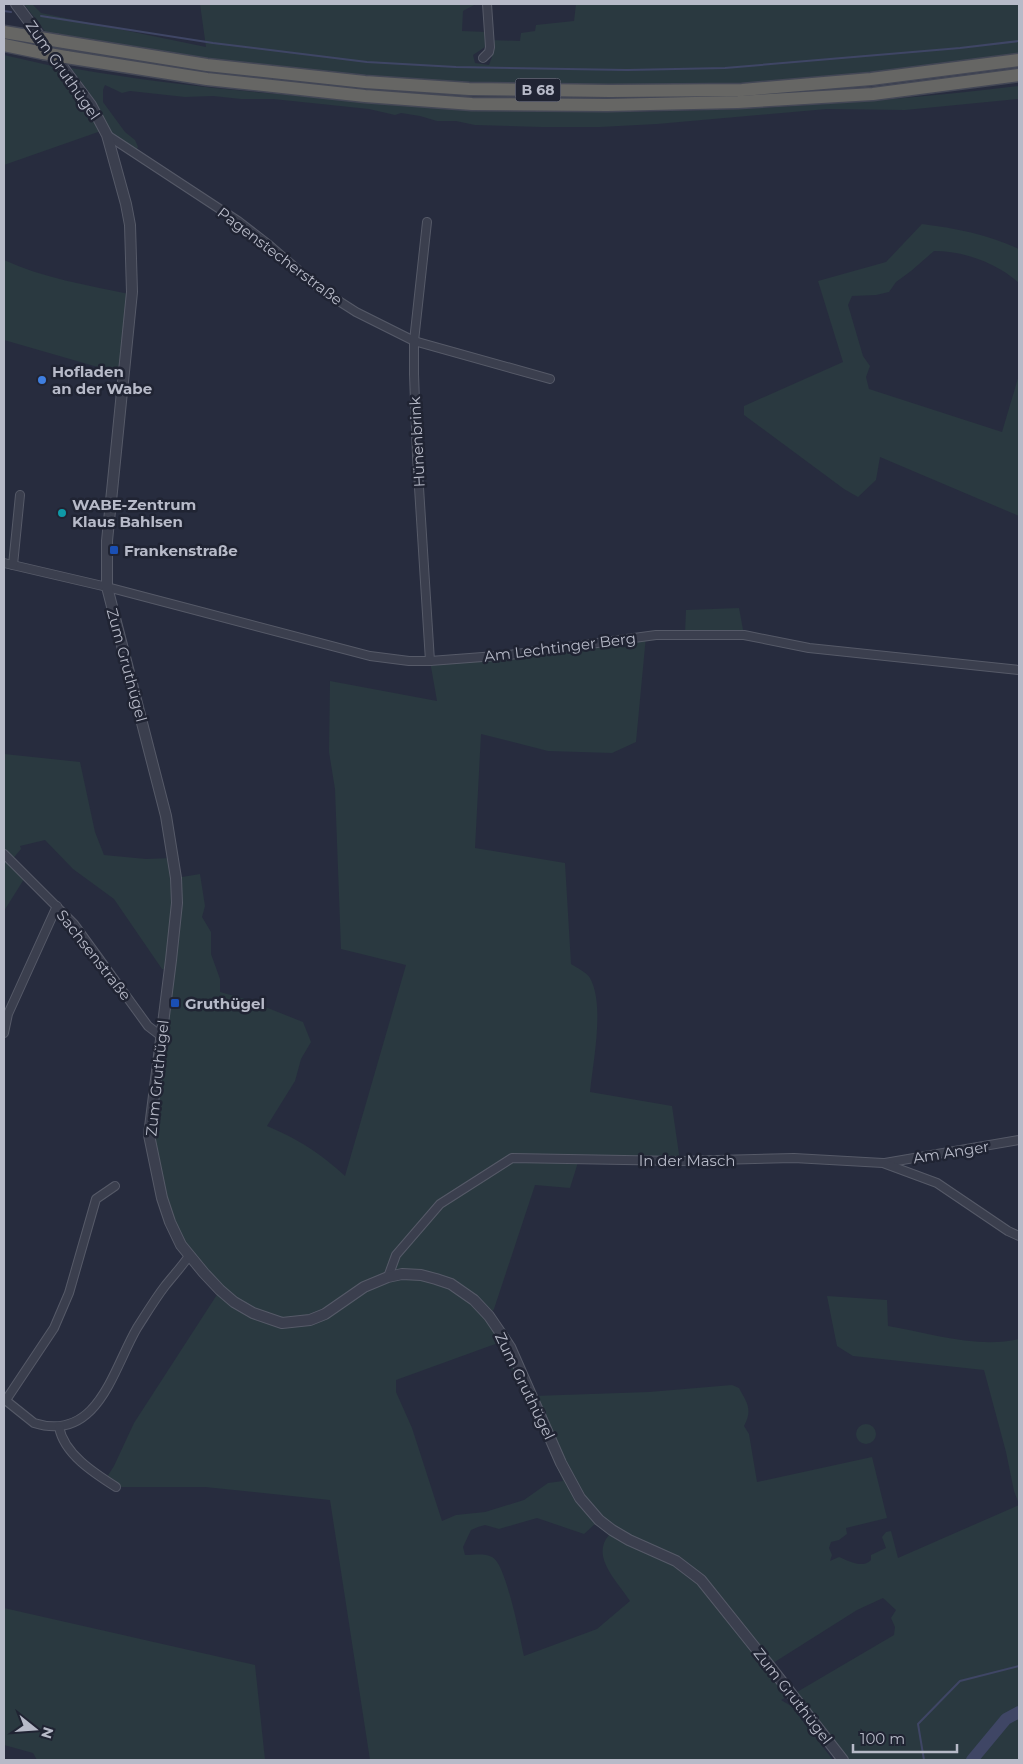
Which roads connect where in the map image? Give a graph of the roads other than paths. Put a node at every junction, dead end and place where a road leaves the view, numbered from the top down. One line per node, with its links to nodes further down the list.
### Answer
1 (16, 4): 8 (street, Zum Gruthügel)
2 (487, 4): 5 (street)
3 (4, 32): 6 (highway, B 68, bridge)
4 (4, 45): 7 (highway, B 68, bridge)
5 (483, 58)
6 (1019, 60)
7 (1019, 75)
8 (107, 134): 10 (street, Pagenstecherstraße); 15 (street, Zum Gruthügel)
9 (426, 222): 10 (street, Hünenbrink)
10 (414, 340): 11 (street, Pagenstecherstraße); 16 (street, Hünenbrink)
11 (550, 380)
12 (20, 496): 14 (street)
13 (4, 563): 14 (street)
14 (13, 565): 15 (street)
15 (107, 587): 16 (street, Am Lechtinger Berg); 21 (street, Zum Gruthügel)
16 (430, 661): 17 (street, Am Lechtinger Berg)
17 (1019, 670)
18 (4, 854): 19 (street, Sachsenstraße)
19 (57, 906): 20 (street); 21 (street, Sachsenstraße)
20 (4, 1033)
21 (161, 1036): 26 (street, Zum Gruthügel)
22 (1019, 1140): 23 (street, Am Anger)
23 (883, 1163): 25 (street, In der Masch); 27 (street, In der Masch)
24 (115, 1186): 28 (street)
25 (1019, 1236)
26 (189, 1256): 27 (street, Zum Gruthügel); 29 (street)
27 (388, 1277): 31 (street, Zum Gruthügel)
28 (5, 1399): 29 (street)
29 (59, 1427): 30 (street)
30 (116, 1487)
31 (842, 1760)

